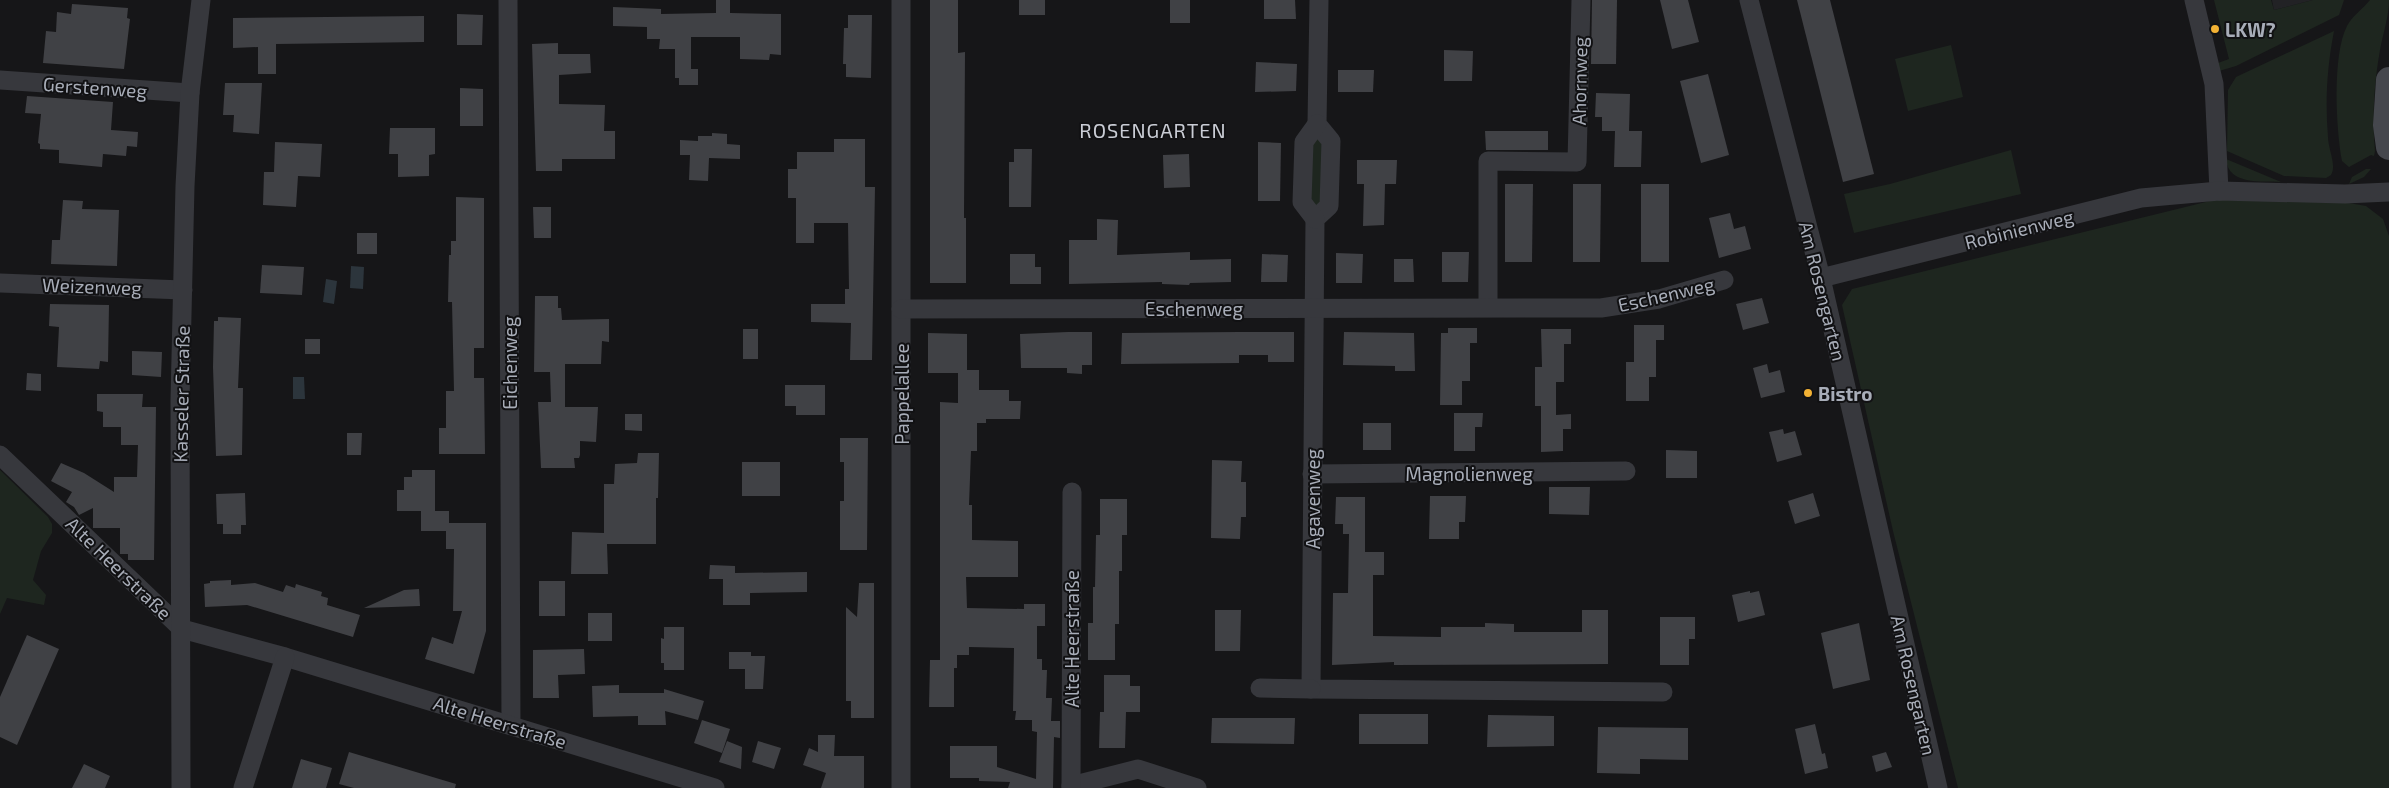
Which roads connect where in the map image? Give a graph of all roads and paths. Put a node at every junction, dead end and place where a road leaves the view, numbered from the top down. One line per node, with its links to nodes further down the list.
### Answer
1 (200, 0): 10 (street, Kasseler Straße)
2 (508, 0): 32 (street, Eichenweg)
3 (900, 0): 22 (street, Pappelallee)
4 (1319, 0): 11 (street)
5 (1581, 0): 21 (street, Ahornweg)
6 (1749, 0): 16 (street, Am Rosengarten)
7 (2194, 0): 13 (street)
8 (0, 80): 10 (street, Gerstenweg)
9 (2389, 80): 12 (street)
10 (190, 94): 19 (street, Kasseler Straße)
11 (1317, 124): 15 (street); 15 (street)
12 (2389, 147)
13 (2219, 191): 14 (street, Robinienweg); 16 (street, Robinienweg)
14 (2389, 192)
15 (1316, 219): 20 (street)
16 (1821, 278): 39 (street, Am Rosengarten)
17 (1724, 280): 21 (street, Eschenweg)
18 (0, 283): 19 (street, Weizenweg)
19 (183, 290): 27 (street, Kasseler Straße)
20 (1316, 308): 21 (street, Eschenweg); 22 (street, Eschenweg); 25 (street, Agavenweg)
21 (1488, 308)
22 (900, 309): 37 (street, Pappelallee)
23 (0, 456): 27 (street, Alte Heerstraße)
24 (1626, 471): 25 (street, Magnolienweg)
25 (1312, 474): 30 (street, Agavenweg)
26 (1072, 492): 33 (street, Alte Heerstraße)
27 (182, 629): 28 (street, Alte Heerstraße); 34 (street, Kasseler Straße)
28 (285, 657): 32 (street, Alte Heerstraße); 35 (street)
29 (1260, 688): 30 (street)
30 (1311, 690): 31 (street)
31 (1663, 692)
32 (511, 725): 36 (street, Alte Heerstraße)
33 (1071, 787): 38 (street, Alte Heerstraße)
34 (181, 788)
35 (243, 788)
36 (715, 788)
37 (901, 788)
38 (1197, 788)
39 (1938, 788)

